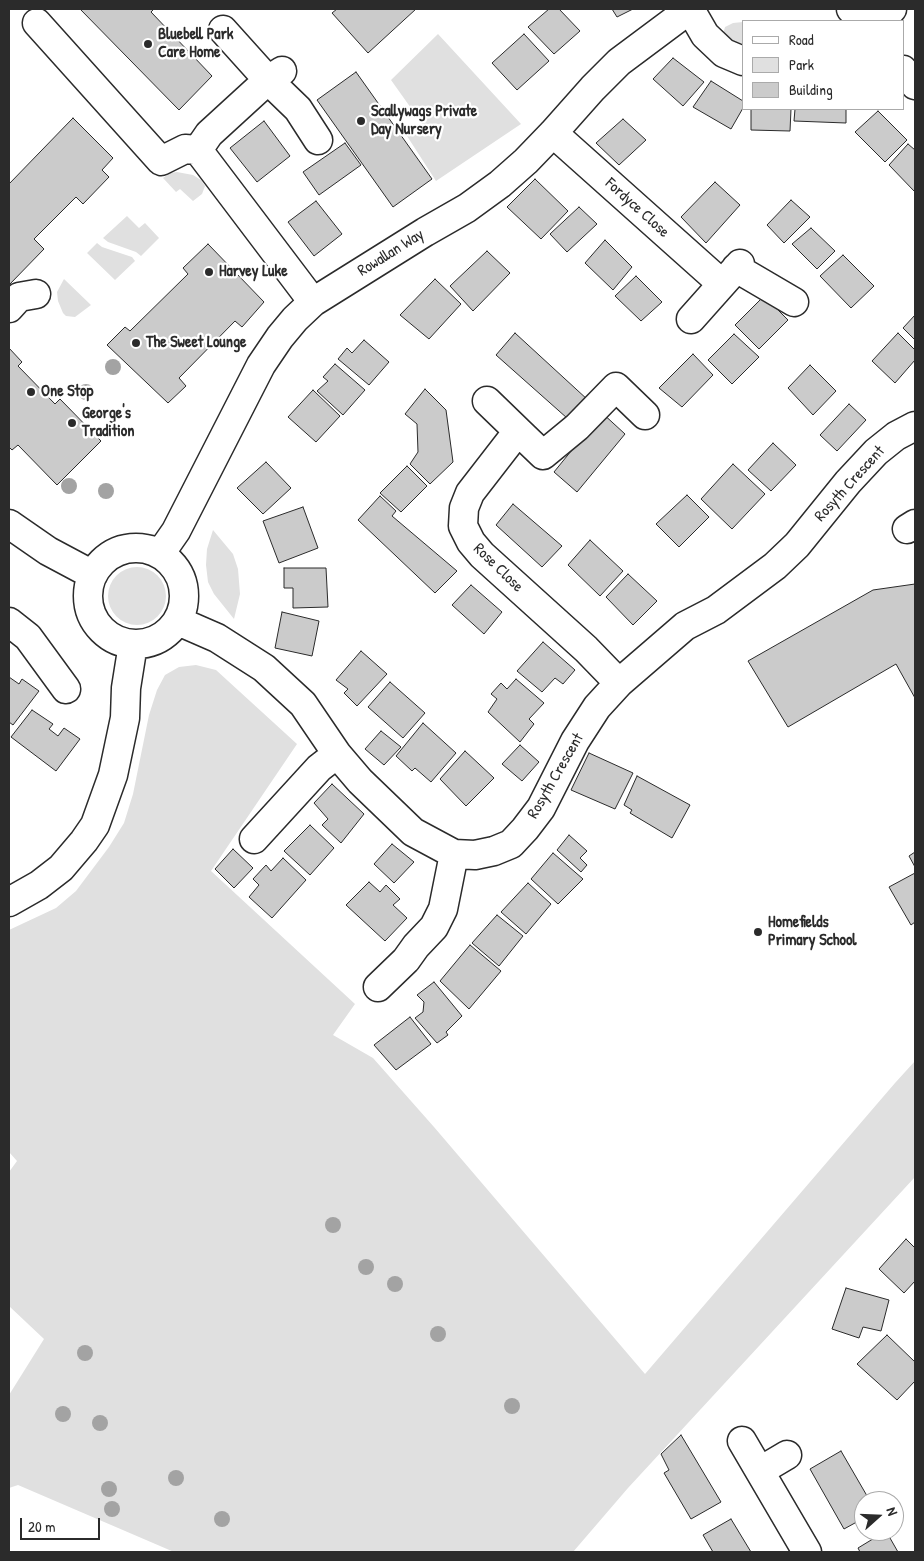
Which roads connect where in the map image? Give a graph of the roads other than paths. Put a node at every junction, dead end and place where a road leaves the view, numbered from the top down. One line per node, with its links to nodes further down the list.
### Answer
1 (690, 9): 8 (street); 12 (street, Rowallan Way)
2 (851, 9): 4 (street)
3 (892, 9): 5 (street)
4 (862, 20)
5 (880, 20)
6 (37, 23): 14 (street)
7 (223, 30): 10 (street)
8 (742, 61)
9 (904, 71): 11 (street)
10 (276, 75): 13 (street); 14 (street)
11 (915, 85)
12 (554, 133): 15 (street, Fordyce Close); 17 (street, Rowallan Way)
13 (318, 140)
14 (198, 150): 17 (street)
15 (732, 272): 18 (street, Fordyce Close); 20 (street)
16 (36, 294): 19 (street)
17 (313, 302): 26 (street, Rowallan Way)
18 (794, 302)
19 (9, 308)
20 (691, 319)
21 (487, 402): 24 (street)
22 (645, 415): 24 (street)
23 (915, 426): 31 (street, Rosyth Crescent)
24 (518, 431): 31 (street, Rose Close)
25 (9, 524): 27 (street)
26 (160, 554): 27 (street); 28 (street)
27 (93, 575): 30 (street)
28 (178, 621): 30 (street); 33 (street, Rosyth Crescent)
29 (10, 622): 32 (street)
30 (133, 644): 36 (street)
31 (619, 684): 35 (street, Rosyth Crescent)
32 (66, 689)
33 (337, 754): 34 (street); 35 (street, Rosyth Crescent)
34 (254, 839)
35 (454, 854): 37 (street)
36 (9, 902)
37 (378, 987)
38 (742, 1441): 40 (street)
39 (787, 1456): 40 (street)
40 (760, 1471): 41 (street)
41 (807, 1552)

